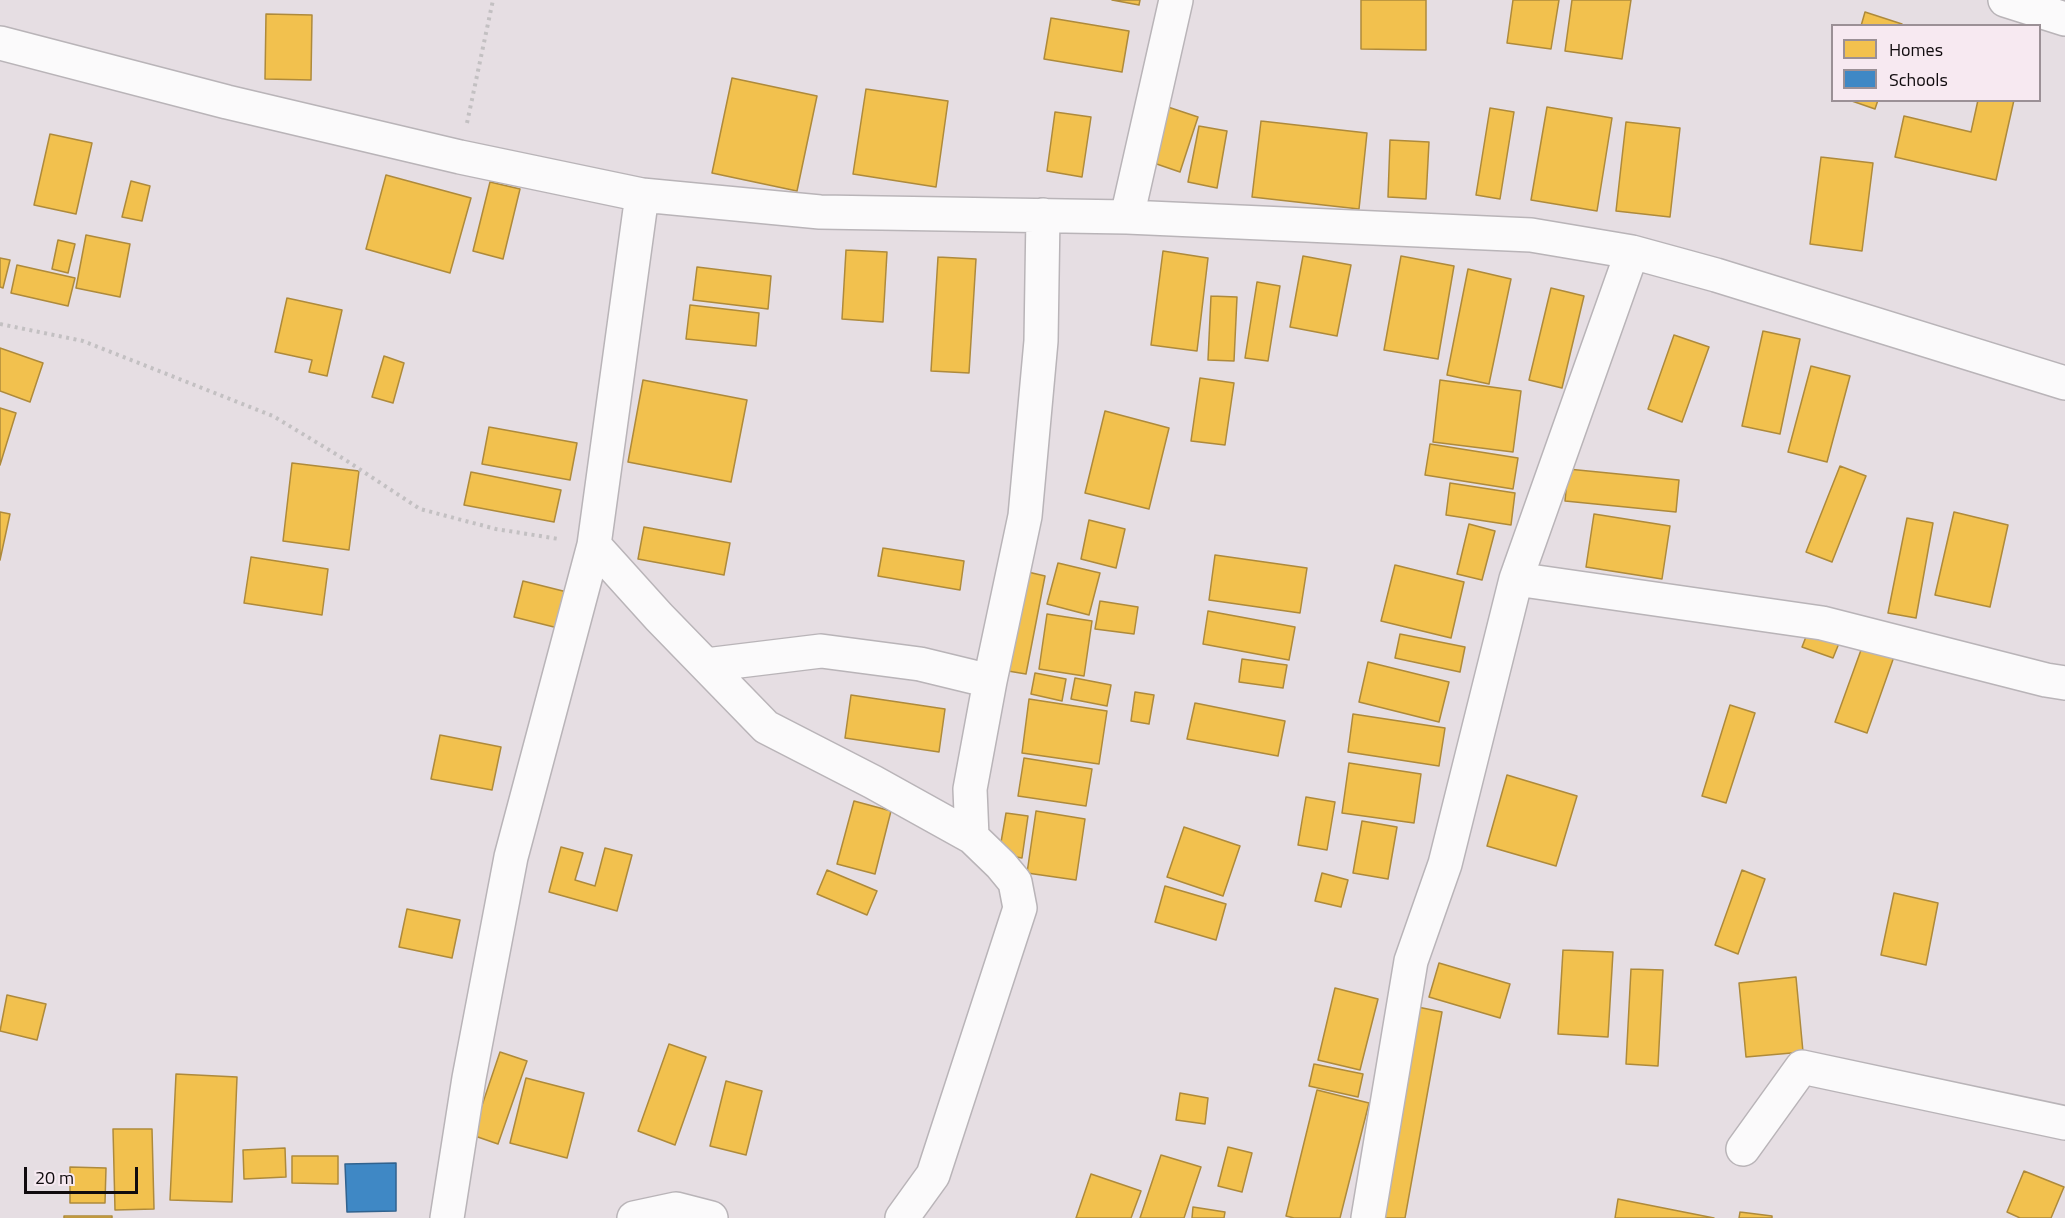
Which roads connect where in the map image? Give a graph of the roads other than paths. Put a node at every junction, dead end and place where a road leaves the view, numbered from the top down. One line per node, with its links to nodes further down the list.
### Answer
1 (1176, 0): 7 (street)
2 (2005, 0): 3 (street)
3 (2065, 19)
4 (0, 43): 5 (street)
5 (642, 195): 6 (street); 10 (street)
6 (1043, 215): 7 (street); 13 (street)
7 (1127, 218): 8 (street)
8 (1632, 252): 9 (street); 11 (street)
9 (2065, 383)
10 (594, 545): 12 (street); 18 (street)
11 (1516, 579): 14 (street); 22 (street)
12 (706, 665): 13 (street); 15 (street)
13 (990, 681): 15 (street)
14 (2065, 683)
15 (972, 837): 21 (street)
16 (2065, 1123): 17 (street)
17 (1743, 1149)
18 (447, 1218)
19 (634, 1218): 20 (street)
20 (711, 1218)
21 (902, 1218)
22 (1368, 1218)

